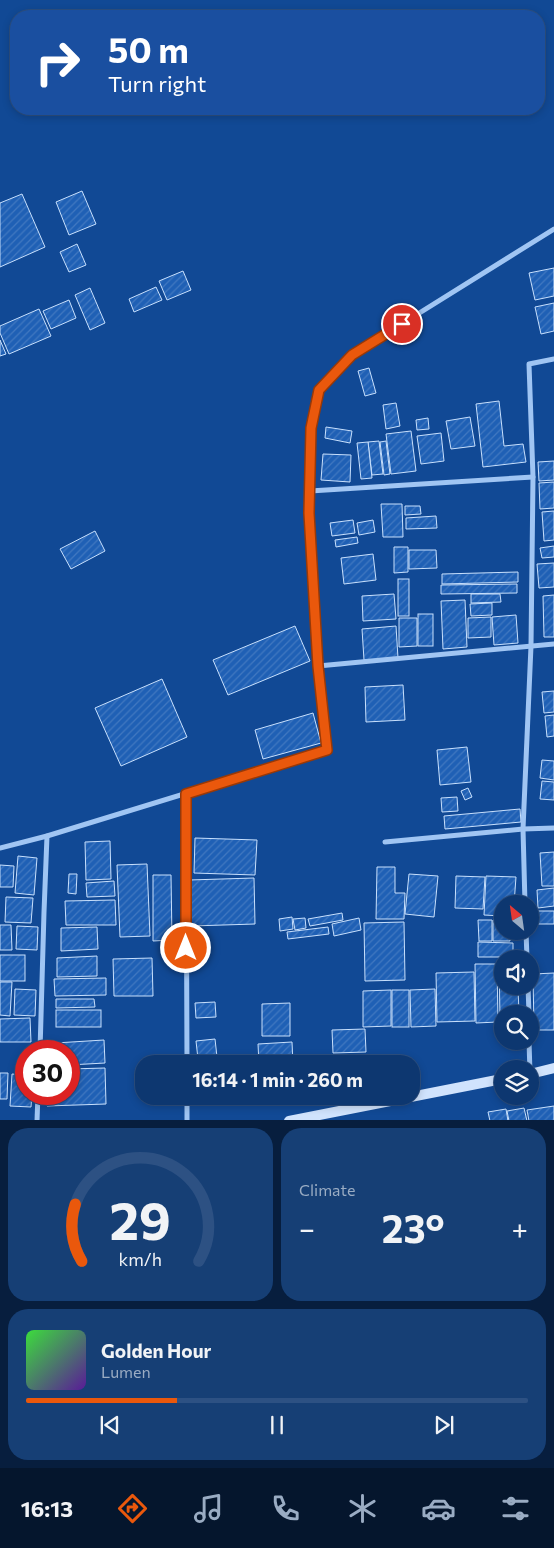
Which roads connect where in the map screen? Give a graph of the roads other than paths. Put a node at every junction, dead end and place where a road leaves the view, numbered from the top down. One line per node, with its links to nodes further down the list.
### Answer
1 (554, 229): 4 (street)
2 (554, 359): 3 (street)
3 (533, 477): 4 (street); 6 (street)
4 (310, 491): 7 (street)
5 (554, 644): 6 (street)
6 (530, 646): 7 (street); 10 (street)
7 (318, 666): 8 (street)
8 (186, 794): 11 (street); 16 (street)
9 (554, 828): 10 (street)
10 (523, 829): 12 (street); 14 (street)
11 (48, 836): 13 (street); 15 (street)
12 (385, 842)
13 (0, 848)
14 (525, 895)
15 (40, 1040)
16 (187, 1055)
17 (554, 1068): 18 (main road)
18 (539, 1072)
19 (494, 1081): 24 (main road)
20 (38, 1105): 22 (street)
21 (187, 1105): 23 (street)
22 (37, 1120)
23 (187, 1120)
24 (289, 1120)

